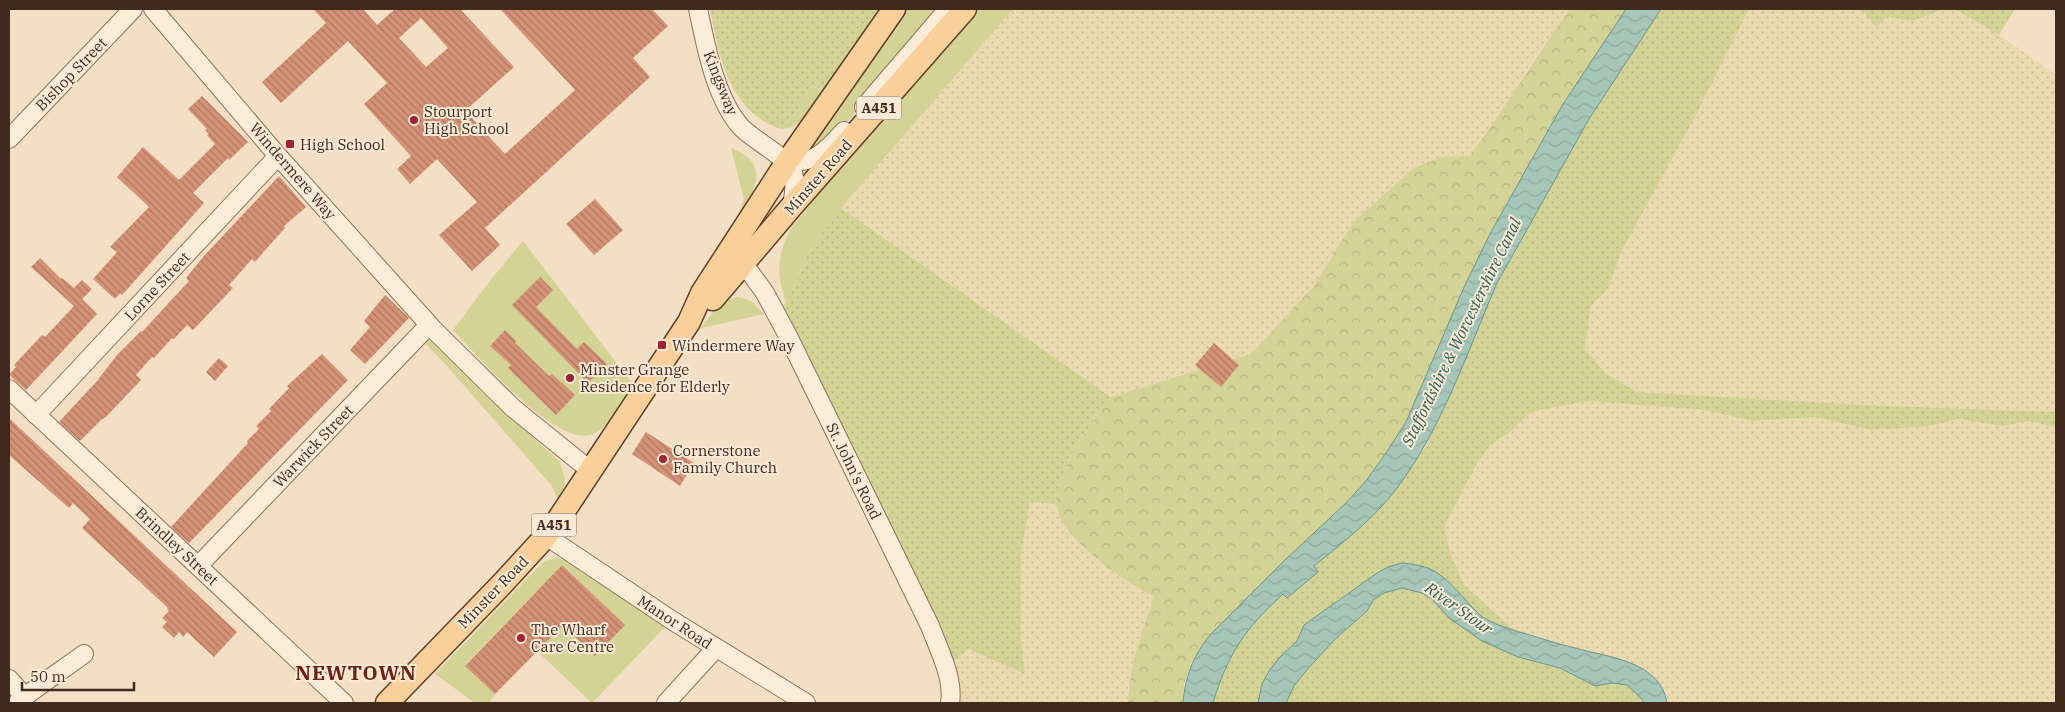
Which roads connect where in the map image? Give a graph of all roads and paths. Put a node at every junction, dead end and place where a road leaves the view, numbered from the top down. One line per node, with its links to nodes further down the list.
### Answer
1 (133, 9): 7 (street, Bishop Street)
2 (153, 9): 8 (street, Windermere Way)
3 (698, 9): 9 (street, Kingsway)
4 (894, 9): 9 (main road, Minster Road / A451)
5 (948, 9): 9 (street)
6 (965, 9): 10 (main road, Minster Road / A451)
7 (9, 139)
8 (278, 156): 12 (street, Windermere Way); 14 (street, Lorne Street)
9 (788, 162): 10 (street); 11 (main road, Minster Road / A451)
10 (792, 206): 11 (main road, Minster Road / A451)
11 (739, 256): 15 (main road, Minster Road / A451); 26 (street, St. John's Road)
12 (430, 325): 15 (street, Windermere Way); 17 (street, Warwick Street)
13 (9, 389): 14 (street, Brindley Street)
14 (36, 415): 17 (street, Brindley Street)
15 (592, 471): 16 (main road, Minster Road / A451)
16 (546, 536): 18 (street, Manor Road); 23 (main road, Minster Road / A451)
17 (198, 566): 22 (street, Brindley Street)
18 (716, 648): 24 (street); 25 (street, Manor Road)
19 (84, 654): 21 (street)
20 (9, 679): 21 (street)
21 (21, 700)
22 (344, 703)
23 (386, 703)
24 (666, 703)
25 (806, 703)
26 (950, 703)

